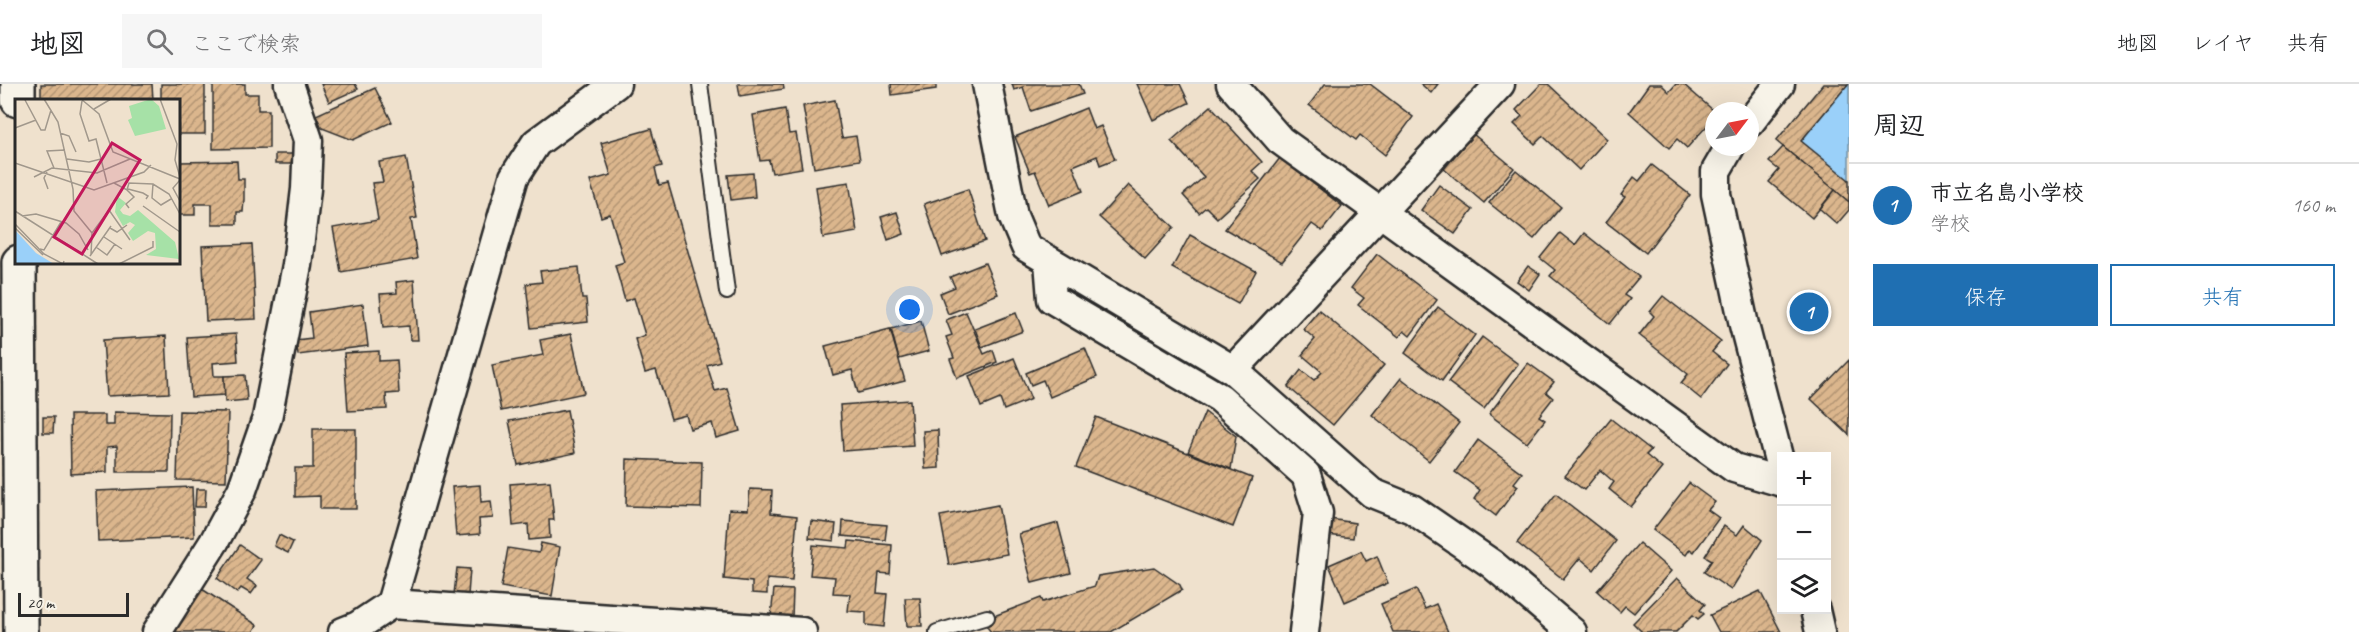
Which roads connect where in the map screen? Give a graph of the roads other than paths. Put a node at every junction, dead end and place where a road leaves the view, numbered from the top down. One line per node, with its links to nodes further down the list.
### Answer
1 (289, 84): 22 (street)
2 (616, 84): 17 (street)
3 (699, 84): 13 (lane)
4 (987, 84): 11 (street)
5 (1231, 84): 10 (street)
6 (1500, 84): 10 (street)
7 (1780, 84): 8 (street)
8 (1759, 111)
9 (1725, 156): 15 (street)
10 (1379, 211): 14 (street); 16 (street)
11 (1049, 261): 14 (street); 26 (street)
12 (19, 264): 21 (main road)
13 (727, 292)
14 (1233, 370): 27 (street)
15 (1777, 453)
16 (1777, 481)
17 (391, 604): 20 (street); 23 (street)
18 (1816, 614): 28 (street)
19 (987, 616): 25 (lane)
20 (525, 622): 24 (street)
21 (21, 632)
22 (158, 632)
23 (343, 632)
24 (802, 632)
25 (937, 632)
26 (1304, 632)
27 (1572, 632)
28 (1820, 632)

